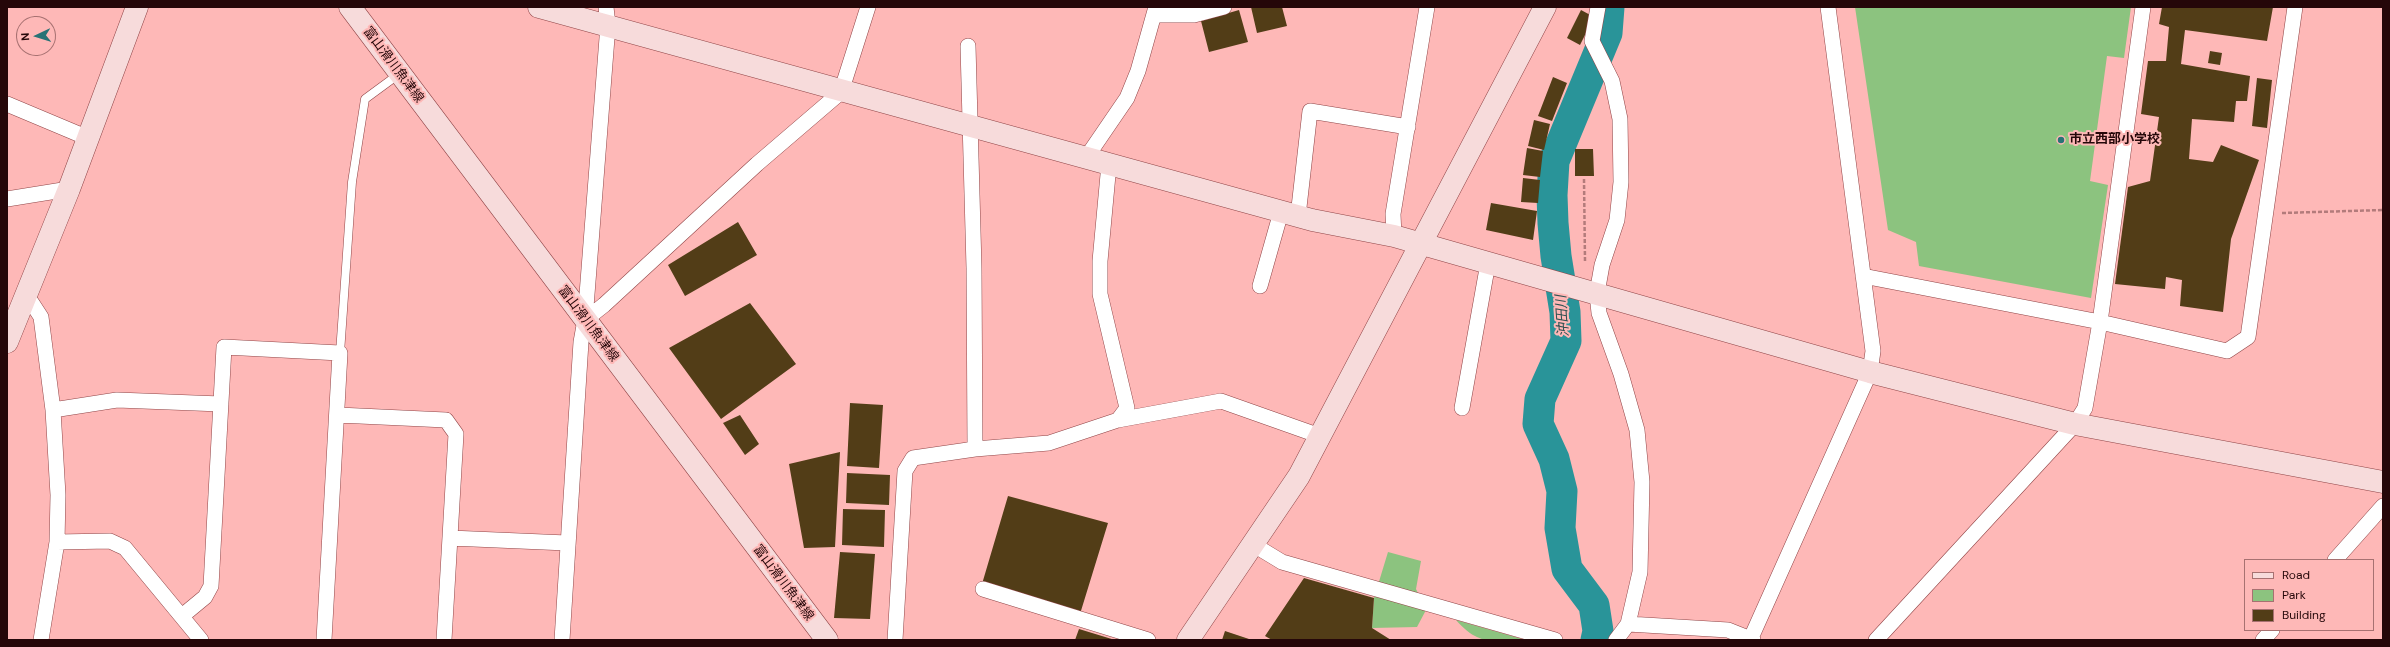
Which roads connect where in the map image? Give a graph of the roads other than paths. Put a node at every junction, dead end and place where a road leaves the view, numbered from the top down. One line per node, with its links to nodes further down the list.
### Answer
1 (138, 7): 20 (street)
2 (350, 7): 15 (street, 富山滑川魚津線)
3 (539, 7): 13 (street)
4 (868, 7): 16 (street)
5 (1224, 7): 12 (street)
6 (1427, 7): 18 (street)
7 (1545, 7): 27 (street)
8 (1598, 7): 31 (street)
9 (1828, 7): 29 (street)
10 (2143, 7): 34 (street)
11 (2295, 7): 34 (street)
12 (1155, 11): 21 (street)
13 (607, 16): 16 (street); 33 (street)
14 (968, 46): 19 (street)
15 (400, 73): 33 (street, 富山滑川魚津線); 36 (lane)
16 (841, 92): 19 (street); 33 (street)
17 (7, 104): 20 (street)
18 (1408, 126): 25 (street); 26 (street)
19 (971, 127): 21 (street); 45 (street)
20 (88, 138): 23 (street)
21 (1086, 158): 22 (street)
22 (1109, 164): 25 (street); 42 (street)
23 (69, 189): 24 (street); 32 (street)
24 (7, 200)
25 (1290, 214): 26 (street); 30 (street)
26 (1394, 236): 27 (street)
27 (1421, 244): 28 (street); 44 (street)
28 (1488, 263): 31 (street); 39 (street)
29 (1863, 276): 34 (street); 37 (street)
30 (1260, 286)
31 (1591, 291): 37 (street); 55 (street)
32 (26, 294): 35 (street); 40 (street)
33 (584, 320): 50 (street); 63 (street, 富山滑川魚津線)
34 (2100, 322): 43 (street)
35 (7, 342)
36 (340, 353): 38 (street); 41 (street)
37 (1870, 372): 43 (street); 57 (street)
38 (221, 404): 40 (street); 54 (street)
39 (1462, 408)
40 (53, 410): 49 (street)
41 (338, 415): 48 (street); 60 (street)
42 (1118, 420): 44 (street); 45 (street)
43 (2075, 424): 46 (street); 69 (street)
44 (1320, 436): 51 (street)
45 (975, 449): 64 (street)
46 (2383, 482)
47 (2383, 506): 52 (street)
48 (450, 538): 50 (street); 61 (street)
49 (57, 542): 54 (street); 58 (street)
50 (568, 543): 62 (street)
51 (1254, 545): 66 (street); 67 (street)
52 (2336, 559)
53 (983, 589): 65 (street)
54 (182, 616): 59 (street)
55 (1628, 624): 57 (street); 68 (street)
56 (2271, 631): 70 (street)
57 (1752, 639)
58 (41, 640)
59 (201, 640)
60 (324, 640)
61 (444, 640)
62 (562, 640)
63 (827, 640)
64 (895, 640)
65 (1148, 640)
66 (1188, 640)
67 (1555, 640)
68 (1616, 640)
69 (1876, 640)
70 (2263, 640)

